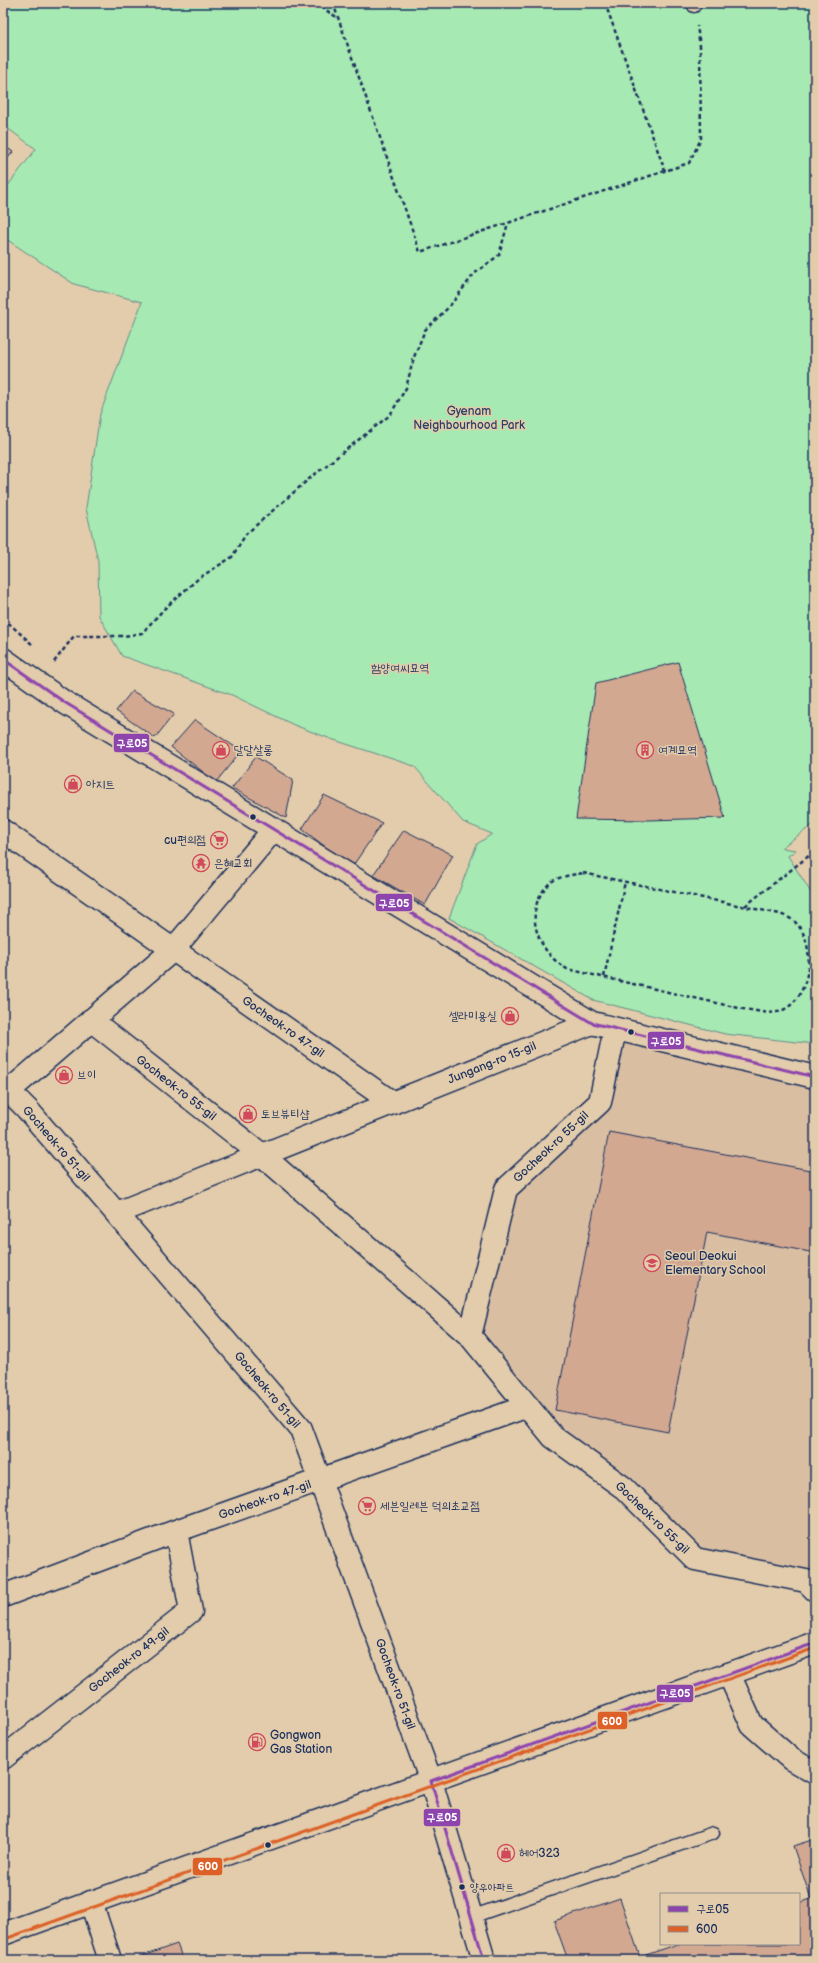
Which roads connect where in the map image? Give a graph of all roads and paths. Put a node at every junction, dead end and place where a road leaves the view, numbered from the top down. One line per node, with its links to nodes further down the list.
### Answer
1 (315, 3): 5 (path)
2 (333, 3): 5 (path)
3 (605, 3): 6 (path)
4 (693, 5): 6 (path)
5 (339, 19): 7 (path)
6 (665, 171): 7 (path)
7 (508, 223): 12 (path)
8 (3, 618): 9 (path)
9 (36, 648)
10 (47, 658): 12 (path)
11 (3, 659): 13 (street)
12 (53, 663): 13 (path)
13 (37, 683): 14 (street)
14 (274, 829): 19 (street); 22 (street)
15 (3, 831): 19 (street, Gocheok-ro 47-gil)
16 (815, 851): 18 (path)
17 (625, 882): 18 (path); 20 (path); 20 (path)
18 (744, 906): 20 (path)
19 (173, 950): 21 (street); 26 (street, Gocheok-ro 47-gil)
20 (604, 977)
21 (91, 1020): 25 (street); 27 (street, Gocheok-ro 55-gil)
22 (592, 1023): 23 (street); 26 (street, Jungang-ro 15-gil)
23 (615, 1029): 24 (street); 29 (street, Gocheok-ro 55-gil)
24 (815, 1077)
25 (6, 1088): 28 (street, Gocheok-ro 51-gil)
26 (393, 1103): 27 (street)
27 (262, 1155): 28 (street); 29 (street, Gocheok-ro 55-gil)
28 (117, 1214): 31 (street, Gocheok-ro 51-gil)
29 (470, 1336): 30 (street, Gocheok-ro 55-gil)
30 (528, 1406): 31 (street, Gocheok-ro 47-gil); 33 (street, Gocheok-ro 55-gil)
31 (320, 1480): 32 (street, Gocheok-ro 47-gil); 39 (street, Gocheok-ro 51-gil)
32 (176, 1531): 34 (street, Gocheok-ro 47-gil); 37 (street, Gocheok-ro 49-gil)
33 (815, 1590)
34 (3, 1596)
35 (815, 1643): 36 (street)
36 (729, 1674): 38 (street); 39 (street)
37 (3, 1758)
38 (815, 1773)
39 (431, 1781): 41 (street); 42 (street, Gocheok-ro 51-gil)
40 (713, 1833): 42 (lane)
41 (91, 1902): 43 (street); 44 (street)
42 (471, 1917): 45 (street, Gocheok-ro 51-gil)
43 (3, 1934)
44 (110, 1960)
45 (484, 1960)

